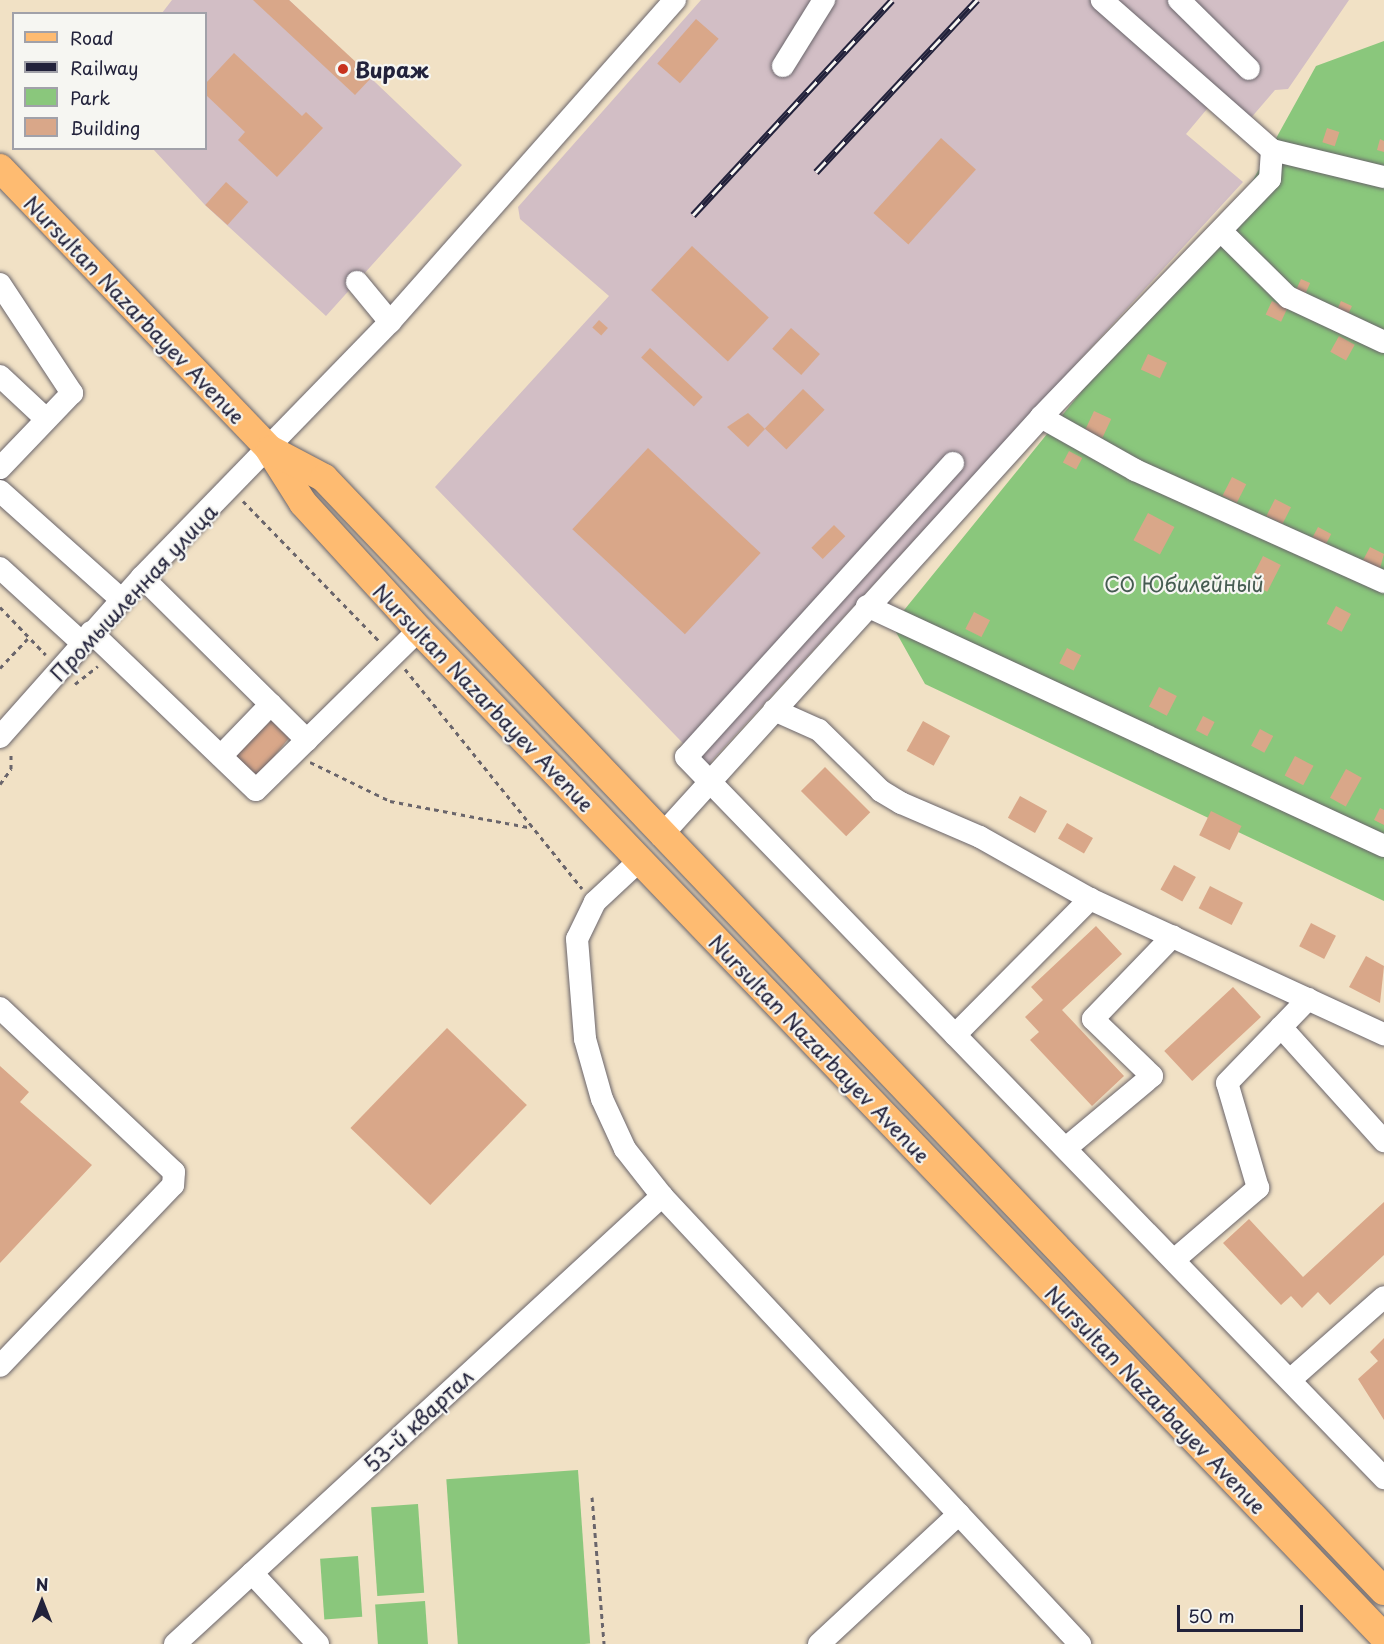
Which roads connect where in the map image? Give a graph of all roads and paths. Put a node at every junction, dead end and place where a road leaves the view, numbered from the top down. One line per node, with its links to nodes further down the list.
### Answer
1 (675, 0): 13 (street, Промышленная улица)
2 (824, 0): 5 (street)
3 (1102, 0): 7 (street)
4 (1179, 0): 6 (street)
5 (783, 66)
6 (1249, 69)
7 (1272, 150): 9 (street); 10 (street)
8 (1, 172): 19 (main road, Nursultan Nazarbayev Avenue)
9 (1384, 177)
10 (1222, 232): 14 (street); 16 (street)
11 (357, 282): 13 (street)
12 (0, 284): 17 (street)
13 (390, 322): 19 (street, Промышленная улица)
14 (1384, 342)
15 (0, 376): 17 (street)
16 (1041, 417): 26 (street); 28 (street)
17 (46, 419): 18 (street)
18 (8, 443): 21 (street)
19 (269, 449): 22 (street, Промышленная улица); 30 (main road, Nursultan Nazarbayev Avenue); 44 (main road, Nursultan Nazarbayev Avenue)
20 (953, 463): 42 (street)
21 (0, 468)
22 (230, 489): 25 (street, Промышленная улица); 33 (path)
23 (0, 491): 27 (street)
24 (0, 568): 31 (street)
25 (142, 577): 27 (street, Промышленная улица); 36 (street)
26 (1384, 582)
27 (121, 599): 31 (street, Промышленная улица)
28 (867, 606): 37 (street); 45 (street)
29 (0, 607): 34 (path)
30 (419, 630): 33 (street); 46 (main road, Nursultan Nazarbayev Avenue)
31 (86, 637): 32 (street); 38 (street, Промышленная улица)
32 (114, 654): 35 (path); 40 (street)
33 (393, 655): 39 (street); 43 (path)
34 (0, 667)
35 (68, 689)
36 (271, 705): 39 (street); 40 (street)
37 (774, 710): 42 (street); 47 (street)
38 (9, 741): 41 (path)
39 (300, 747): 40 (street); 43 (path)
40 (221, 756)
41 (0, 784)
42 (707, 785): 44 (street); 54 (street)
43 (528, 827): 48 (path)
44 (661, 837): 46 (main road); 66 (main road, Nursultan Nazarbayev Avenue)
45 (1384, 846)
46 (640, 860): 48 (street); 67 (main road, Nursultan Nazarbayev Avenue)
47 (1090, 899): 49 (street); 54 (street)
48 (595, 903): 57 (street)
49 (1173, 936): 50 (street); 56 (street)
50 (1308, 999): 52 (street); 53 (street)
51 (0, 1008): 60 (street)
52 (1281, 1027): 55 (street); 58 (street)
53 (1384, 1034)
54 (955, 1035): 56 (street)
55 (1384, 1141)
56 (1066, 1148): 58 (street)
57 (662, 1196): 64 (street); 65 (street, 53-й квартал)
58 (1174, 1260): 61 (street)
59 (1384, 1297): 61 (street)
60 (0, 1366)
61 (1290, 1380): 62 (street)
62 (1384, 1478)
63 (592, 1497): 70 (path)
64 (958, 1514): 71 (street); 72 (street)
65 (252, 1573): 68 (street, 53-й квартал); 69 (street)
66 (1384, 1591)
67 (1384, 1637)
68 (175, 1644)
69 (318, 1644)
70 (604, 1644)
71 (819, 1644)
72 (1080, 1644)

